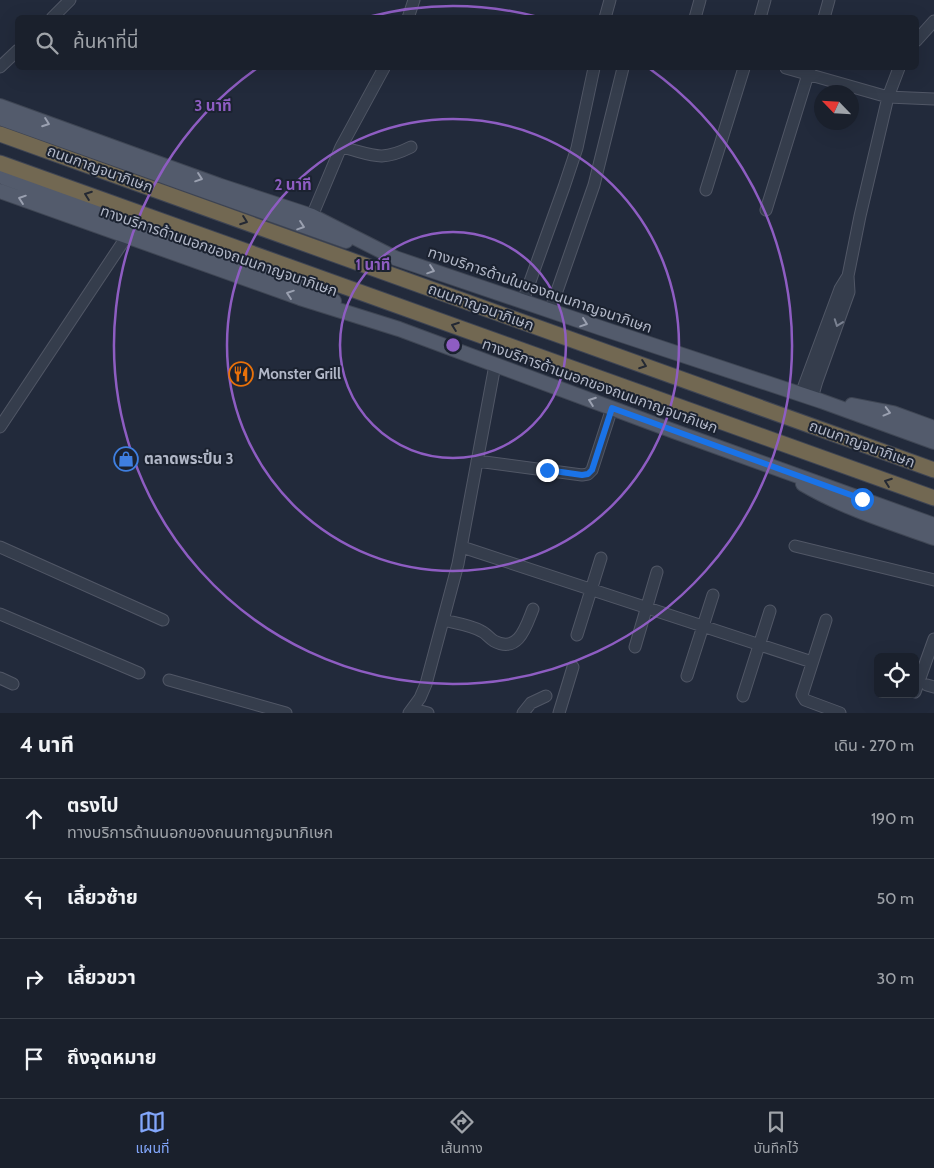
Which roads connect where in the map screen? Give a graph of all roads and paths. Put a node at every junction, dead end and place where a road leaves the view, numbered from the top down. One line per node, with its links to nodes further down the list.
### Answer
1 (70, 0): 7 (street)
2 (414, 0): 8 (street)
3 (610, 0): 9 (street)
4 (700, 0): 10 (street)
5 (765, 0): 11 (street)
6 (830, 0): 12 (street)
7 (55, 15)
8 (409, 15)
9 (606, 15)
10 (696, 15)
11 (761, 15)
12 (825, 15)
13 (934, 22): 14 (street)
14 (919, 38)
15 (15, 53): 16 (street)
16 (0, 67)
17 (383, 70): 28 (street)
18 (594, 70): 38 (street)
19 (623, 70): 39 (street)
20 (743, 70): 32 (street)
21 (898, 70): 23 (street)
22 (809, 71): 23 (street); 34 (street)
23 (888, 97): 24 (street); 42 (street)
24 (934, 99)
25 (0, 106): 35 (main road, ทางบริการด้านในของถนนกาญจนาภิเษก, one-way to 35)
26 (0, 118): 37 (main road, one-way to 37)
27 (0, 134): 48 (highway, ถนนกาญจนาภิเษก, one-way to 48)
28 (341, 147): 29 (street); 35 (street)
29 (410, 147)
30 (0, 163): 49 (highway, ถนนกาญจนาภิเษก, one-way to 30)
31 (0, 176): 40 (main road)
32 (706, 190)
33 (0, 191): 36 (main road, ทางบริการด้านนอกของถนนกาญจนาภิเษก, one-way to 33)
34 (766, 210)
35 (312, 216): 37 (main road, ทางบริการด้านในของถนนกาญจนาภิเษก)
36 (127, 236): 40 (main road, ทางบริการด้านนอกของถนนกาญจนาภิเษก, one-way to 36); 44 (street)
37 (395, 258): 38 (main road, ทางบริการด้านในของถนนกาญจนาภิเษก, one-way to 38)
38 (522, 301): 39 (main road, ทางบริการด้านในของถนนกาญจนาภิเษก)
39 (550, 311): 42 (main road, ทางบริการด้านในของถนนกาญจนาภิเษก, one-way to 42)
40 (398, 329): 41 (main road, ทางบริการด้านนอกของถนนกาญจนาภิเษก)
41 (495, 365): 43 (main road, ทางบริการด้านนอกของถนนกาญจนาภิเษก, one-way to 41); 46 (street)
42 (812, 398): 45 (main road, ทางบริการด้านในของถนนกาญจนาภิเษก, one-way to 45)
43 (612, 408): 46 (street); 47 (main road, ทางบริการด้านนอกของถนนกาญจนาภิเษก)
44 (0, 427)
45 (934, 431)
46 (477, 461): 54 (street)
47 (773, 466): 50 (main road, ทางบริการด้านนอกของถนนกาญจนาภิเษก); 51 (main road)
48 (934, 470)
49 (934, 498)
50 (934, 525)
51 (934, 538)
52 (795, 546): 57 (street)
53 (0, 547): 64 (street)
54 (462, 547): 58 (street); 65 (street)
55 (601, 558): 58 (street)
56 (658, 572): 60 (street)
57 (934, 580)
58 (591, 590): 60 (street); 68 (street)
59 (714, 595): 67 (street)
60 (647, 607): 67 (street); 71 (street)
61 (533, 609): 65 (street)
62 (770, 611): 70 (street)
63 (0, 614): 74 (street)
64 (163, 620)
65 (443, 620): 82 (street)
66 (826, 620): 72 (street)
67 (703, 626): 70 (street); 75 (street)
68 (576, 636)
69 (934, 639): 78 (street)
70 (759, 646): 72 (street); 81 (street)
71 (634, 647)
72 (812, 662): 87 (street)
73 (573, 667): 86 (street)
74 (139, 673)
75 (687, 676)
76 (0, 678): 79 (street)
77 (169, 680): 83 (street)
78 (919, 680)
79 (13, 684)
80 (546, 696): 85 (street)
81 (743, 696)
82 (411, 711): 84 (street)
83 (286, 713)
84 (428, 713)
85 (523, 713)
86 (559, 713)
87 (840, 713)

